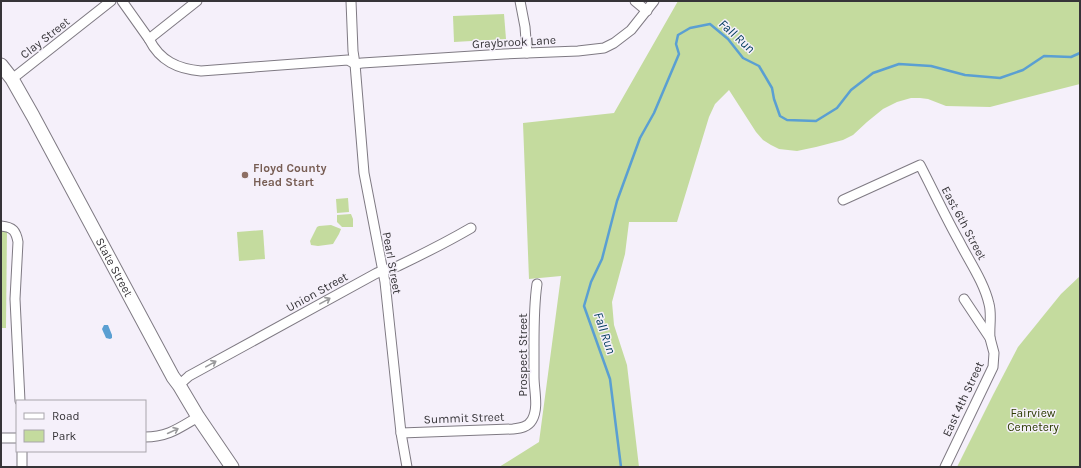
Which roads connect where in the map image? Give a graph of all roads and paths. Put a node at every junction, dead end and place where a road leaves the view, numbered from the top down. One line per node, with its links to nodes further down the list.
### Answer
1 (122, 1): 9 (street, Graybrook Lane)
2 (197, 1): 9 (street)
3 (351, 1): 11 (street, Pearl Street)
4 (520, 1): 10 (street)
5 (635, 1): 8 (street)
6 (654, 1): 8 (street, Graybrook Lane)
7 (106, 2): 13 (street, Clay Street)
8 (647, 11): 10 (street, Graybrook Lane)
9 (149, 39): 11 (street, Graybrook Lane)
10 (527, 53): 11 (street, Graybrook Lane)
11 (355, 64): 17 (street, Pearl Street)
12 (1, 65): 13 (main road, State Street)
13 (12, 79): 21 (main road, State Street)
14 (843, 200): 20 (street, East 6th Street)
15 (1, 226): 22 (street)
16 (471, 228): 17 (street, Union Street)
17 (382, 270): 21 (street, Union Street, one-way to 17); 25 (street, Pearl Street)
18 (537, 284): 24 (street, Prospect Street)
19 (964, 300): 20 (street, East 4th Street)
20 (990, 338): 33 (street, East 4th Street)
21 (179, 385): 23 (main road, State Street)
22 (20, 400)
23 (198, 417): 26 (street, one-way to 23); 31 (main road, State Street)
24 (528, 425): 25 (street, Summit Street)
25 (401, 433): 32 (street, Pearl Street)
26 (146, 437)
27 (1, 438): 28 (street)
28 (16, 438)
29 (22, 452): 30 (street)
30 (22, 467)
31 (232, 467)
32 (407, 467)
33 (945, 467)

